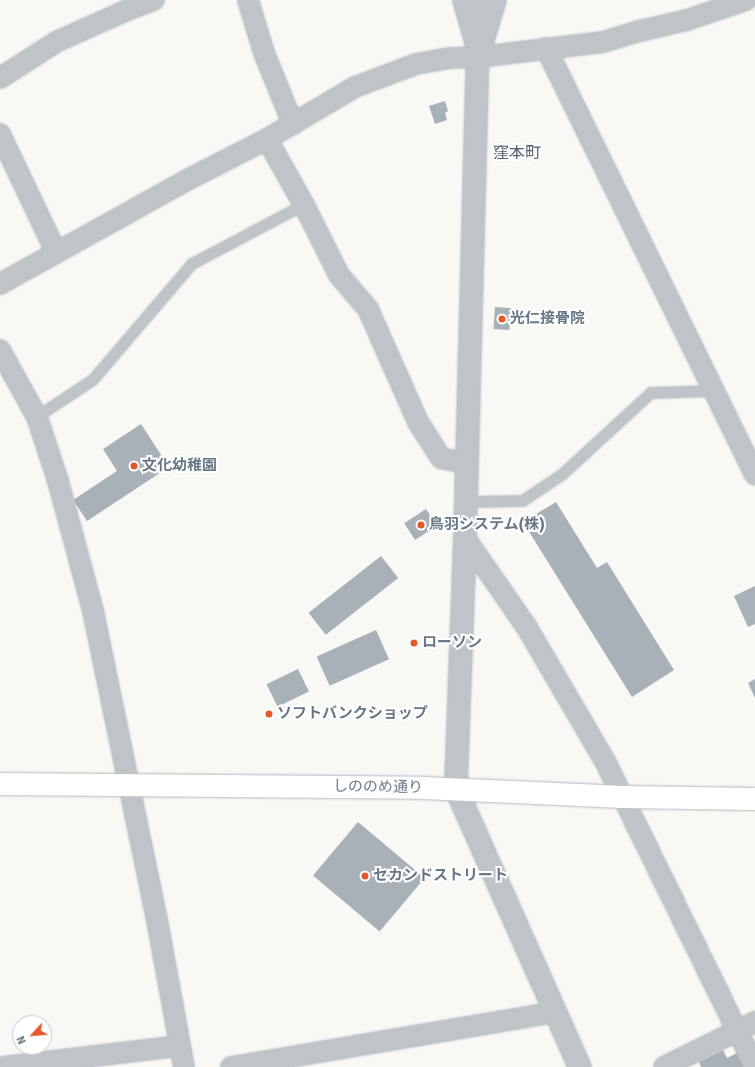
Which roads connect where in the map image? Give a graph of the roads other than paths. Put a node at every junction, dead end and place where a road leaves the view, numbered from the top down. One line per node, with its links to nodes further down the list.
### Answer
1 (154, 0): 9 (street)
2 (248, 0): 10 (street)
3 (464, 0): 8 (street)
4 (479, 0): 8 (street)
5 (496, 0): 8 (street)
6 (746, 0): 7 (street)
7 (546, 48): 8 (street); 17 (street)
8 (479, 57): 10 (street); 20 (street)
9 (0, 78)
10 (293, 124): 12 (street)
11 (0, 134): 14 (street)
12 (267, 139): 13 (street); 14 (street)
13 (304, 205): 18 (lane); 20 (street)
14 (56, 252): 15 (street)
15 (0, 284)
16 (0, 350): 18 (street)
17 (714, 391): 19 (street); 22 (lane)
18 (38, 417): 25 (street)
19 (749, 448): 21 (street)
20 (467, 464): 22 (street)
21 (755, 475)
22 (466, 502): 23 (street)
23 (466, 538): 26 (street); 27 (street)
24 (0, 784): 25 (main road, しののめ通り)
25 (129, 784): 26 (main road, しののめ通り); 32 (street)
26 (456, 789): 27 (main road, しののめ通り); 29 (street)
27 (623, 797): 28 (main road, しののめ通り); 31 (street)
28 (755, 799)
29 (555, 1012): 35 (street); 36 (street)
30 (755, 1022): 31 (street)
31 (737, 1031): 37 (street); 38 (street)
32 (180, 1046): 33 (street); 34 (street)
33 (3, 1067)
34 (184, 1067)
35 (231, 1067)
36 (580, 1067)
37 (664, 1067)
38 (755, 1067)

